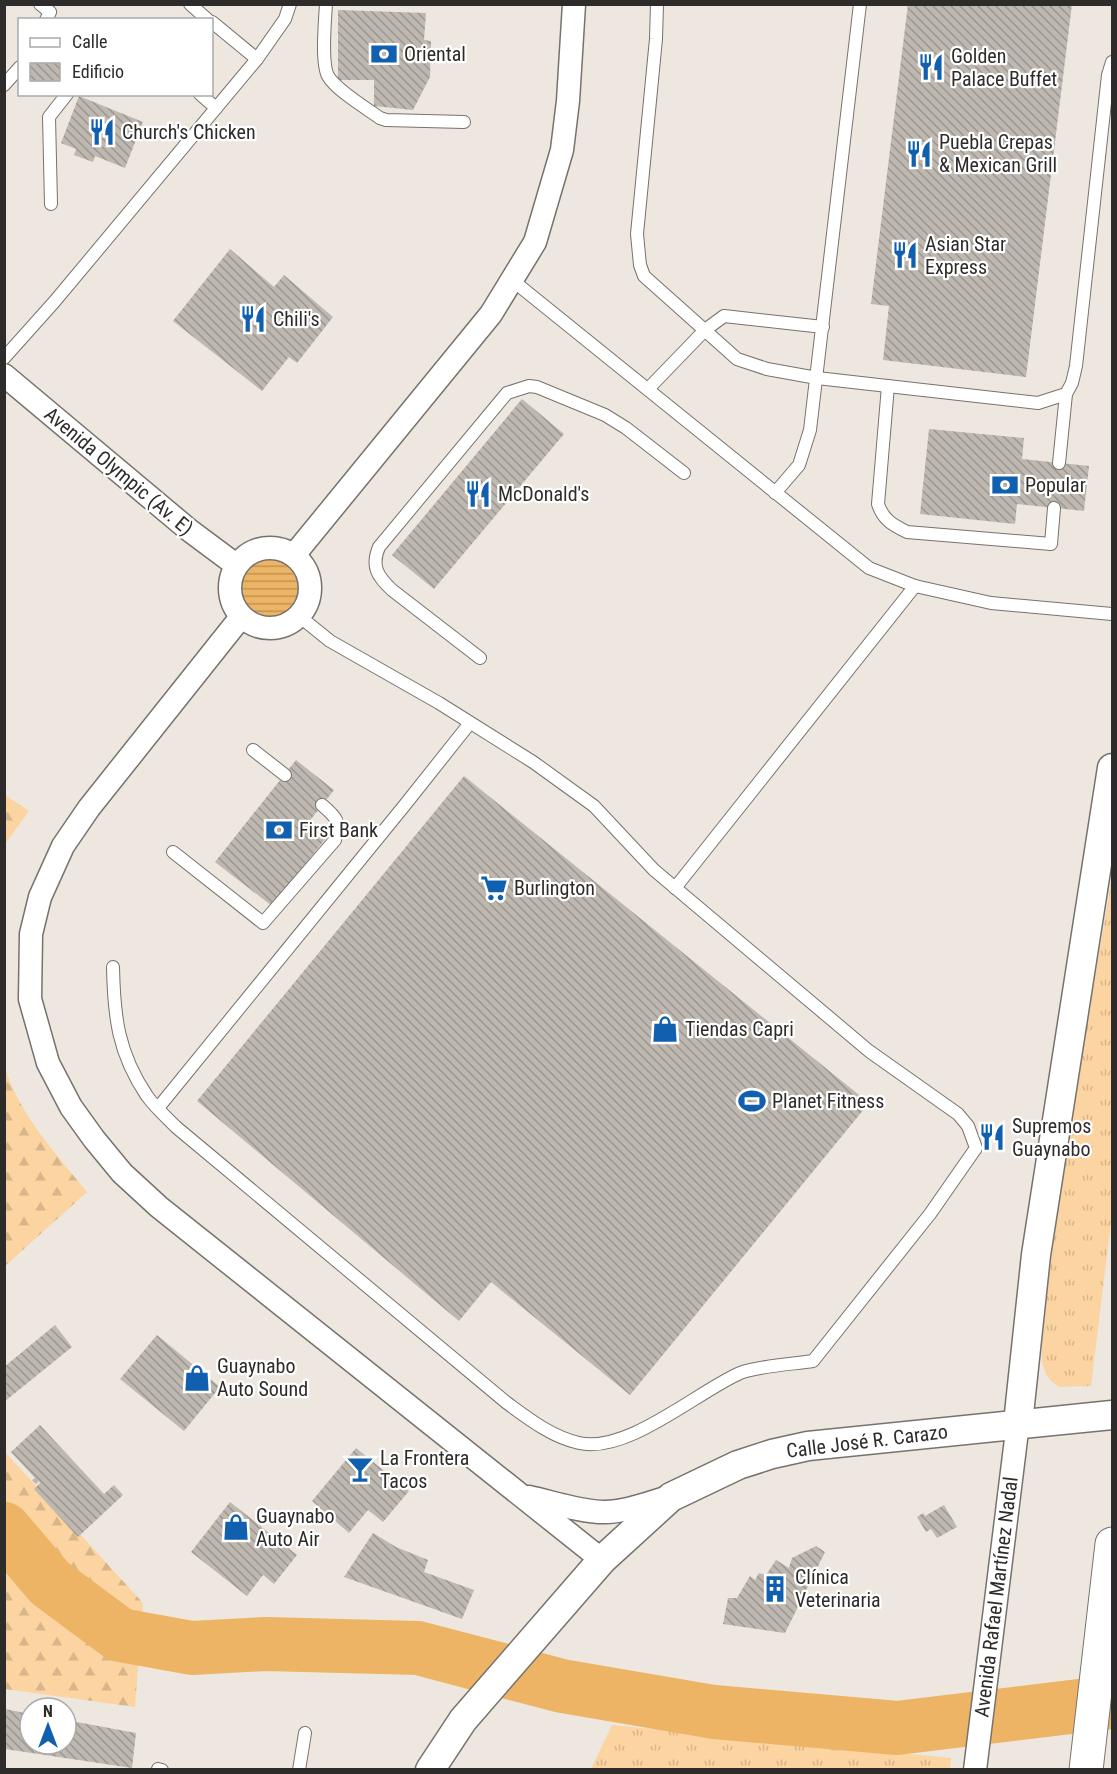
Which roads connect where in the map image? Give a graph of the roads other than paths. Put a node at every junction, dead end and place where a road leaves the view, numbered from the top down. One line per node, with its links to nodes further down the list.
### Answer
1 (40, 4): 8 (lane)
2 (190, 4): 9 (lane)
3 (290, 4): 11 (lane)
4 (326, 4): 18 (lane)
5 (574, 4): 20 (street)
6 (657, 4): 22 (lane)
7 (860, 4): 21 (lane)
8 (47, 18)
9 (206, 18)
10 (213, 23): 11 (lane)
11 (257, 59): 17 (lane)
12 (1113, 62): 28 (lane)
13 (18, 69): 14 (lane)
14 (4, 85)
15 (66, 96): 19 (lane)
16 (202, 96): 17 (lane)
17 (216, 108): 23 (lane)
18 (464, 122)
19 (51, 204)
20 (512, 280): 27 (lane); 33 (street)
21 (823, 327): 22 (lane); 25 (lane)
22 (705, 330): 25 (lane); 27 (lane)
23 (4, 358)
24 (4, 375): 34 (street, Avenida Olympic (Av. E))
25 (816, 378): 26 (lane); 31 (lane)
26 (888, 386): 28 (lane); 32 (lane)
27 (648, 389): 31 (lane)
28 (1066, 394): 29 (lane)
29 (1059, 463)
30 (684, 473): 39 (lane)
31 (775, 493): 35 (lane)
32 (1054, 508)
33 (294, 555): 34 (street); 37 (street)
34 (236, 566): 38 (street)
35 (915, 586): 36 (lane); 46 (lane)
36 (1113, 614)
37 (299, 615): 38 (street); 40 (lane)
38 (242, 617): 51 (street)
39 (480, 658)
40 (470, 723): 46 (lane); 48 (lane)
41 (253, 750): 43 (lane)
42 (1113, 768): 50 (street)
43 (285, 775)
44 (322, 805): 45 (lane)
45 (173, 852)
46 (675, 888): 48 (lane)
47 (113, 967): 48 (lane)
48 (158, 1108)
49 (1113, 1414): 50 (street, Calle José R. Carazo)
50 (1018, 1424): 52 (street, Calle José R. Carazo); 58 (street, Avenida Rafael Martínez Nadal)
51 (521, 1495): 52 (street); 54 (street)
52 (671, 1497): 54 (street, Calle José R. Carazo)
53 (1113, 1544): 59 (highway)
54 (602, 1560): 57 (street, Calle José R. Carazo)
55 (305, 1733): 56 (lane)
56 (299, 1770)
57 (430, 1770)
58 (975, 1770)
59 (1086, 1770)

